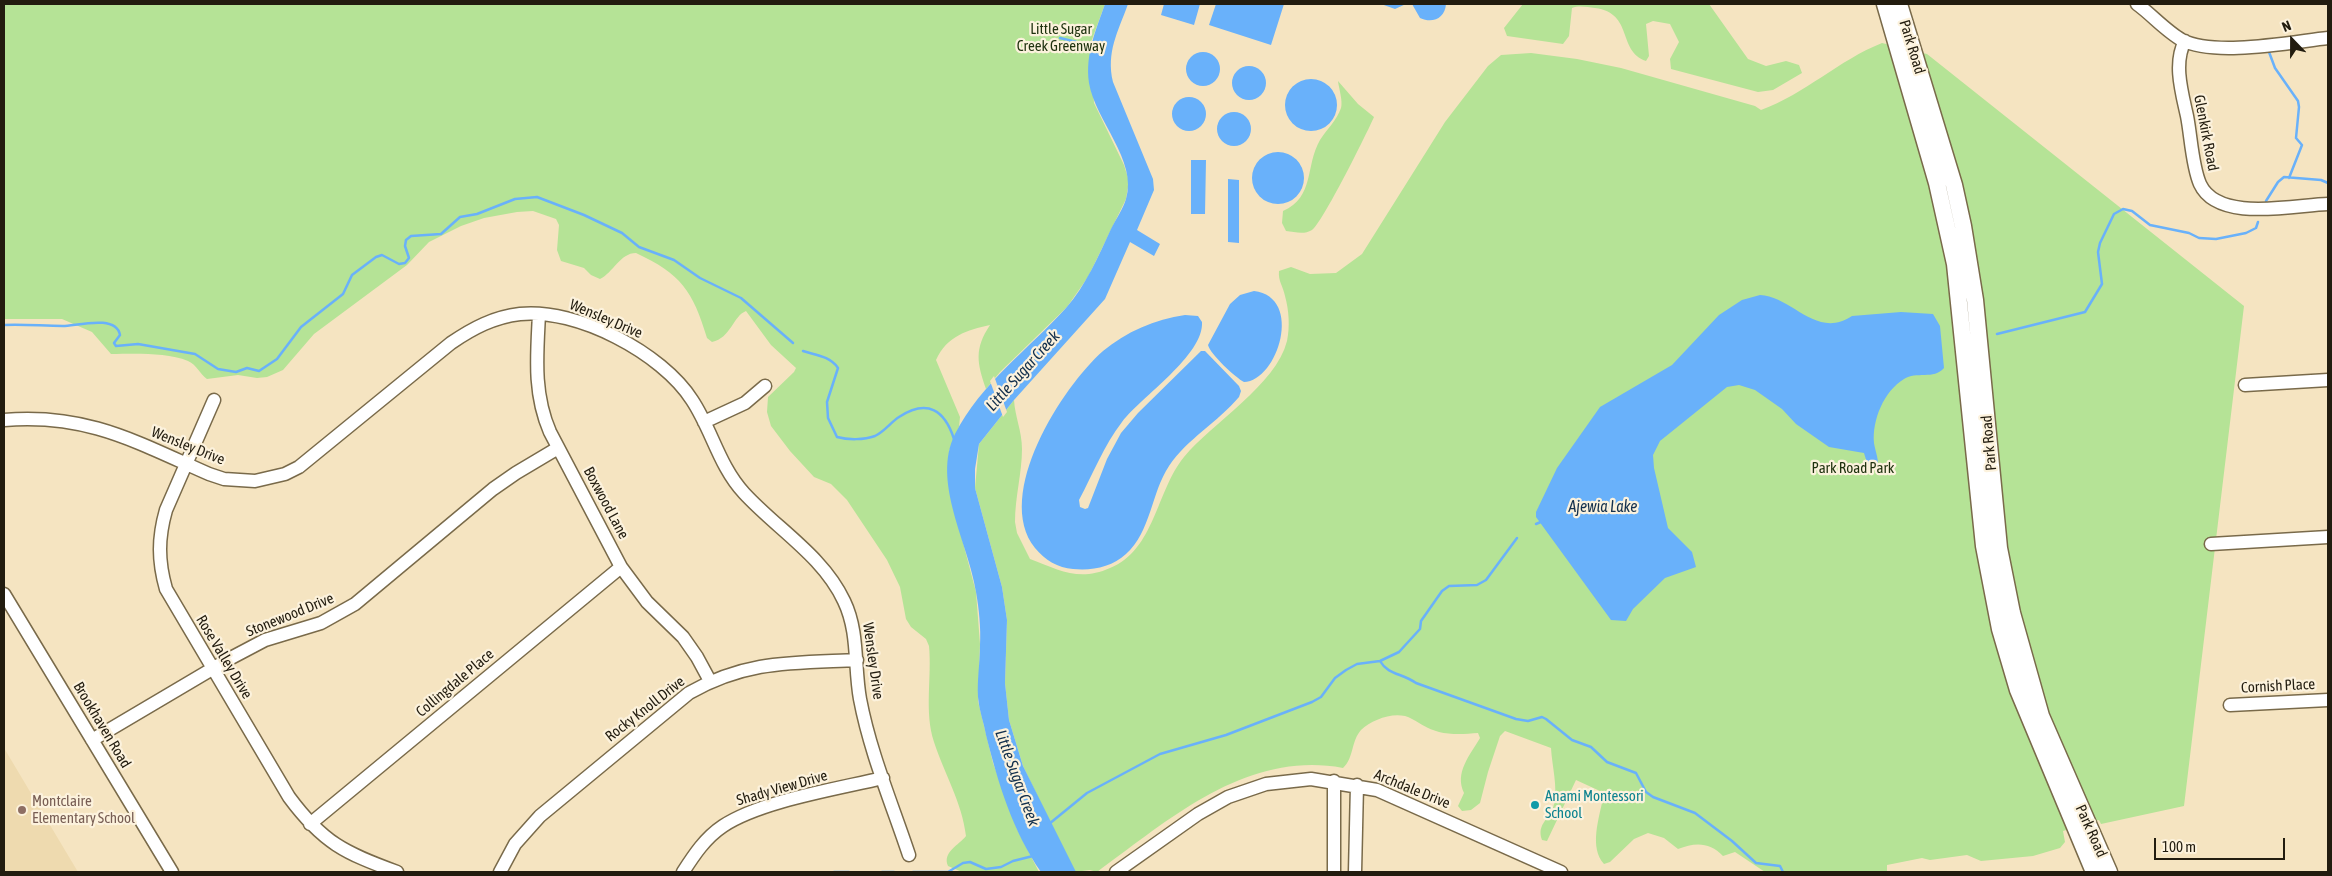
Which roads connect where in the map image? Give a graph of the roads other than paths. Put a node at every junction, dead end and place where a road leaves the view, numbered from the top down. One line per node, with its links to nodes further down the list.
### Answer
1 (2137, 4): 4 (street)
2 (1892, 6): 38 (main road, Park Road); 39 (main road, Park Road)
3 (2328, 38): 4 (street)
4 (2185, 41): 5 (street, Glenkirk Road)
5 (2328, 204)
6 (539, 314): 12 (street, Wensley Drive); 13 (street, Boxwood Lane); 14 (street, Wensley Drive)
7 (2328, 380): 8 (street)
8 (2245, 385)
9 (765, 386): 12 (street)
10 (214, 400): 14 (street, Rose Valley Drive)
11 (4, 420): 14 (street, Wensley Drive)
12 (704, 422): 19 (street, Wensley Drive)
13 (558, 448): 17 (street, Boxwood Lane); 20 (street, Stonewood Drive)
14 (187, 464): 20 (street, Rose Valley Drive)
15 (2328, 537): 16 (street)
16 (2211, 544)
17 (621, 567): 21 (street, Boxwood Lane); 28 (street, Collingdale Place)
18 (4, 594): 24 (street, Brookhaven Road)
19 (857, 660): 21 (street, Rocky Knoll Drive); 25 (street, Wensley Drive)
20 (212, 668): 24 (street, Stonewood Drive); 28 (street, Rose Valley Drive)
21 (710, 682): 32 (street, Rocky Knoll Drive)
22 (2328, 700): 23 (street, Cornish Place)
23 (2230, 705)
24 (92, 740): 30 (street, Brookhaven Road)
25 (883, 778): 29 (street, Wensley Drive); 33 (street, Shady View Drive)
26 (1334, 781): 27 (street, Archdale Drive); 34 (street, Archdale Drive); 35 (street)
27 (1357, 785): 36 (street); 37 (street, Archdale Drive)
28 (310, 824): 31 (street, Rose Valley Drive)
29 (909, 855)
30 (172, 872)
31 (397, 872)
32 (500, 872)
33 (683, 872)
34 (1116, 872)
35 (1334, 872)
36 (1355, 872)
37 (1561, 872)
38 (2094, 872)
39 (2109, 872)

